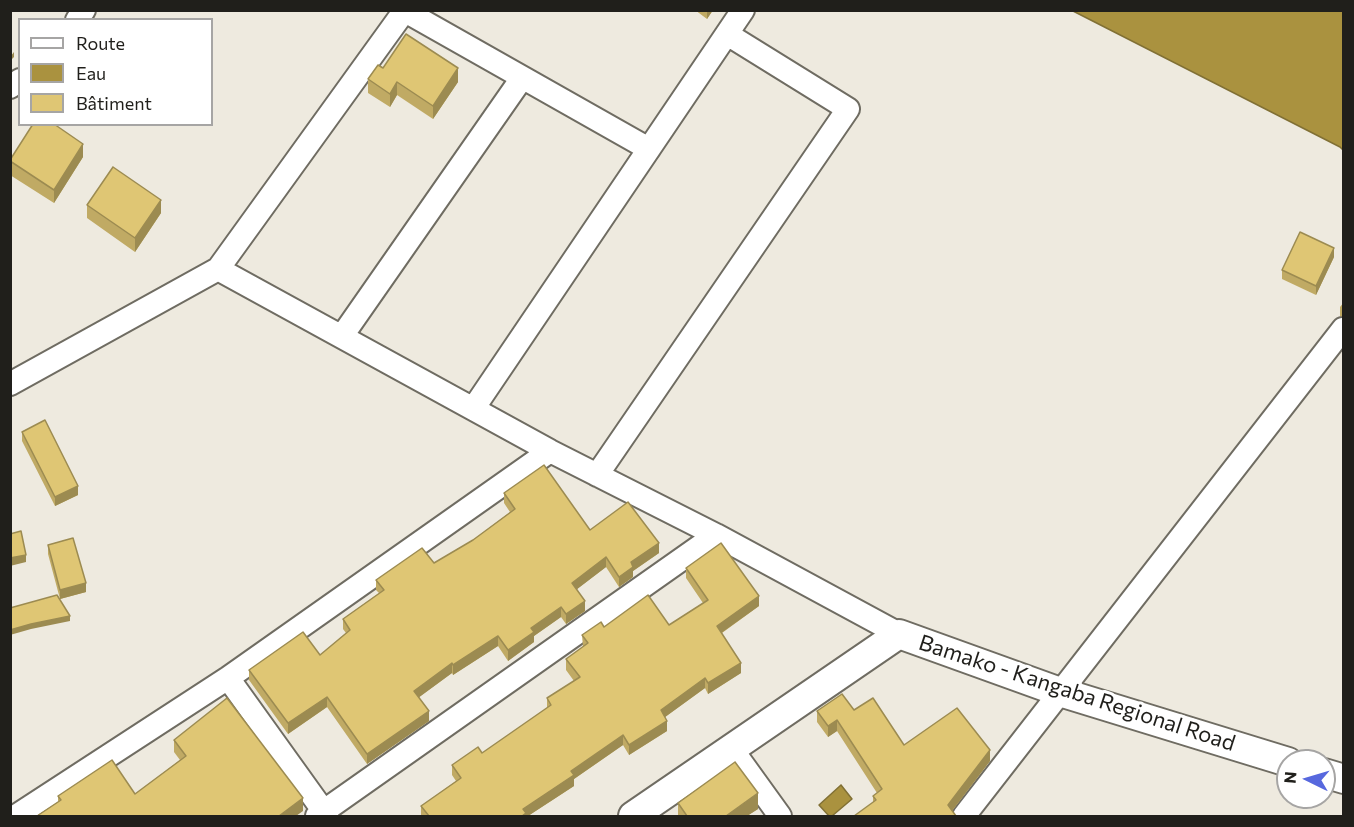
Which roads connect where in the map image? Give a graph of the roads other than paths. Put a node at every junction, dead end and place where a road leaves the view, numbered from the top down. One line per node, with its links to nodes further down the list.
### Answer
1 (743, 10): 3 (street)
2 (405, 11): 4 (street); 6 (street)
3 (727, 34): 5 (street); 12 (street)
4 (522, 78): 5 (street); 8 (street)
5 (649, 149): 10 (street)
6 (218, 269): 8 (street); 9 (street)
7 (1343, 329): 16 (street)
8 (342, 336): 10 (street)
9 (10, 384)
10 (473, 409): 11 (street)
11 (550, 451): 12 (street); 15 (street)
12 (597, 475): 13 (street)
13 (716, 535): 14 (street); 19 (street)
14 (899, 634): 16 (street, Bamako - Kangaba Regional Road); 17 (street, Bamako - Kangaba Regional Road)
15 (228, 678): 19 (street); 20 (street)
16 (1060, 692): 18 (street, Bamako - Kangaba Regional Road); 23 (street)
17 (731, 748): 21 (street, Bamako - Kangaba Regional Road); 22 (street)
18 (1276, 758)
19 (323, 815)
20 (16, 816)
21 (633, 816)
22 (780, 816)
23 (964, 816)

